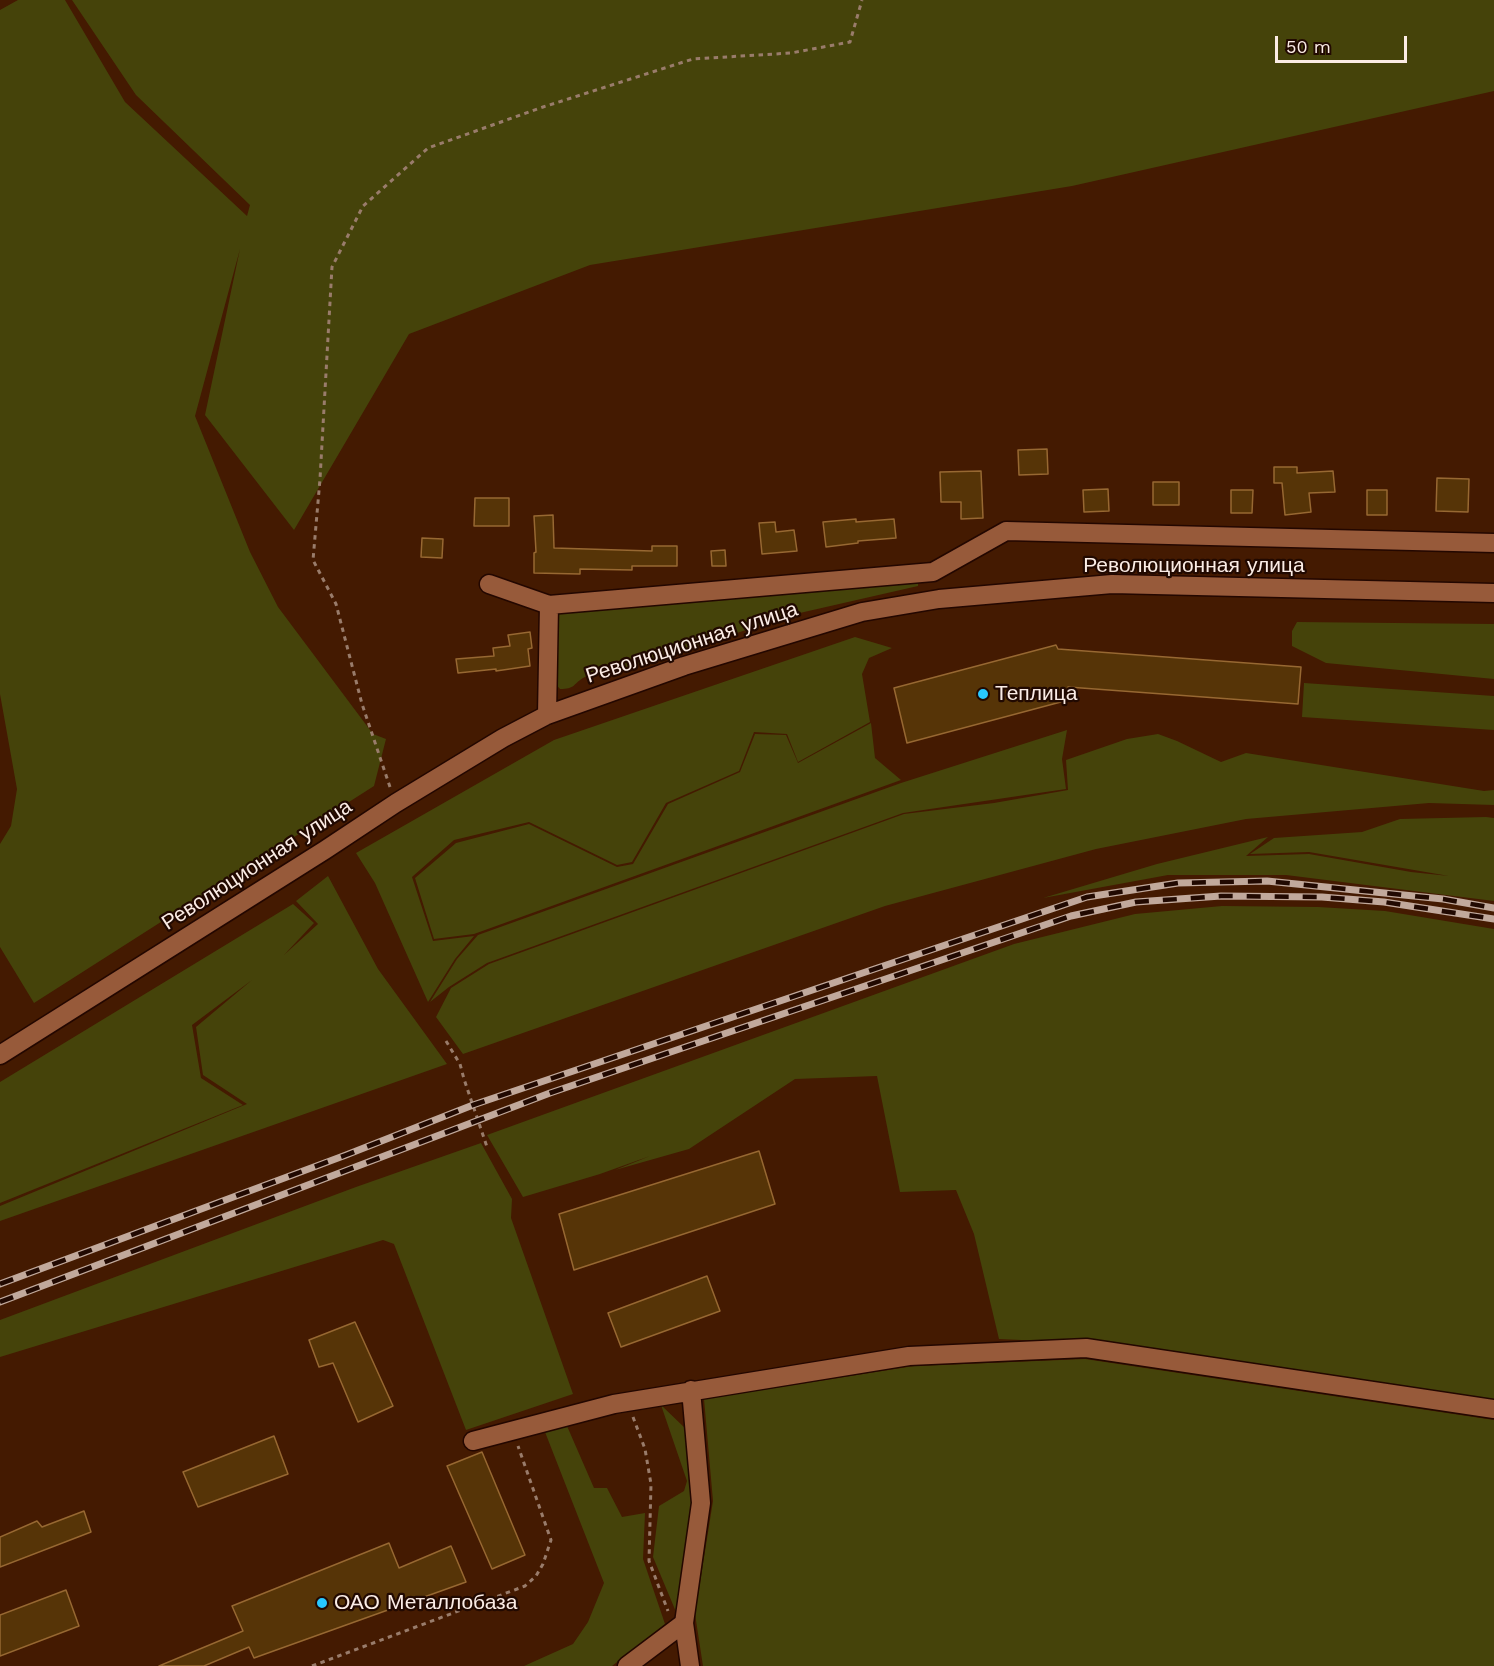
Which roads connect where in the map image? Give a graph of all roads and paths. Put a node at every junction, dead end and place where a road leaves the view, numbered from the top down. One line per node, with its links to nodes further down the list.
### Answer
1 (862, 0): 9 (path)
2 (1494, 543): 3 (street)
3 (933, 572): 6 (street); 7 (street)
4 (489, 584): 7 (street)
5 (1494, 593): 6 (street, Революционная улица)
6 (939, 599): 8 (street, Революционная улица)
7 (549, 605): 8 (street)
8 (547, 715): 9 (street, Революционная улица)
9 (396, 803): 11 (street, Революционная улица)
10 (446, 1041): 12 (path)
11 (0, 1055)
12 (488, 1147)
13 (691, 1390): 14 (street); 15 (street); 18 (street)
14 (627, 1402): 16 (street); 18 (path)
15 (1494, 1409)
16 (513, 1430): 17 (street); 19 (path)
17 (473, 1441)
18 (679, 1626): 20 (street); 21 (street)
19 (312, 1666)
20 (627, 1666)
21 (690, 1666)

